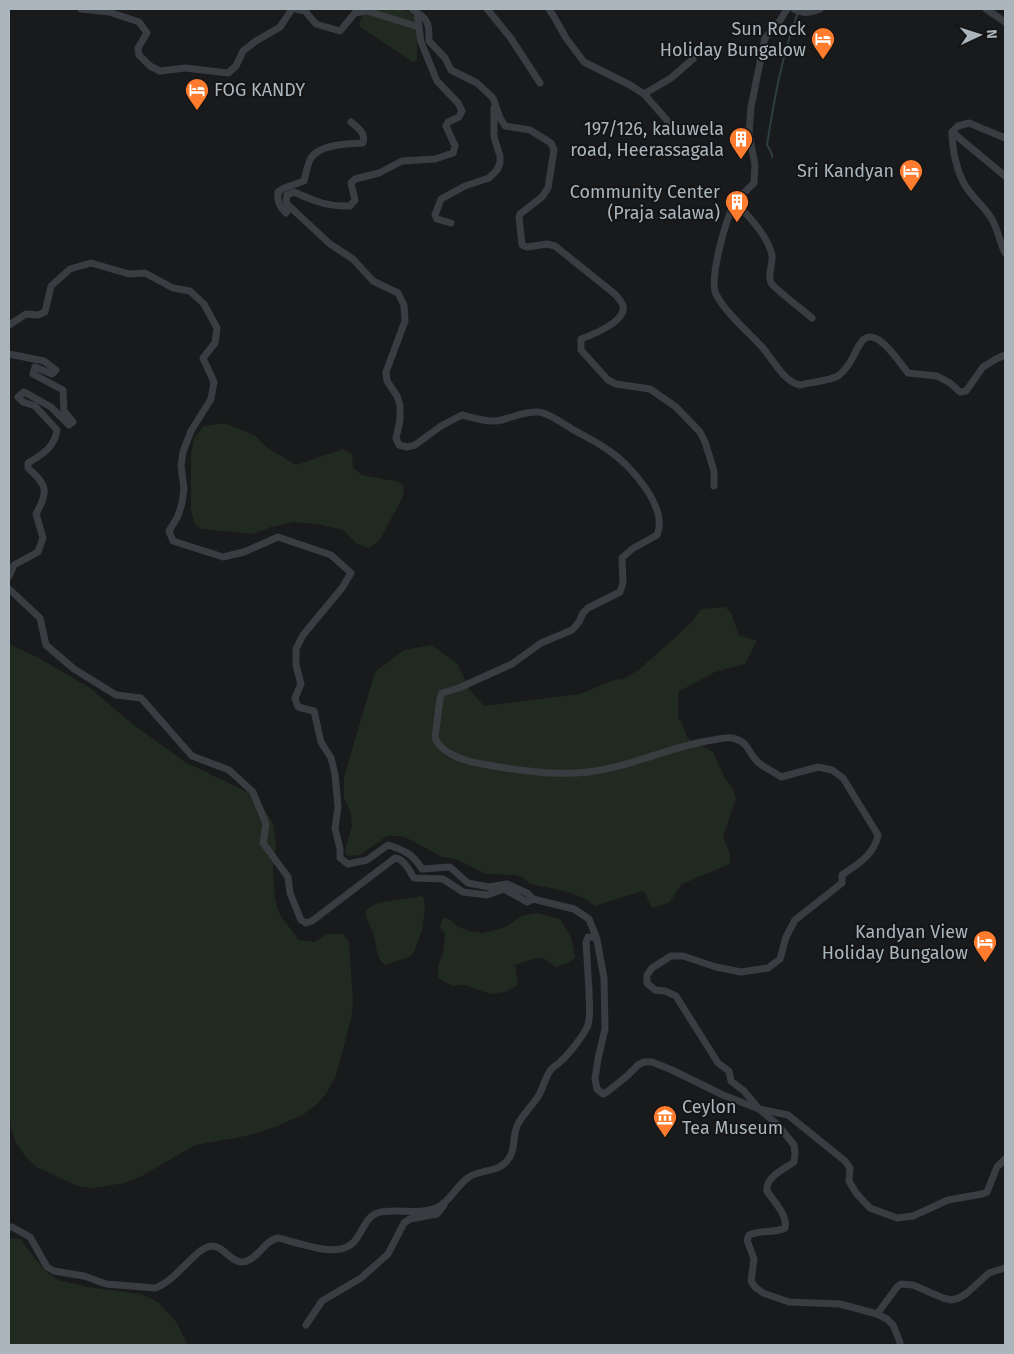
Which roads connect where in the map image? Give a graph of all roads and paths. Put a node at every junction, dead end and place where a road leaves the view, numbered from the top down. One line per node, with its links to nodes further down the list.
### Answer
1 (81, 9): 2 (street)
2 (294, 9): 11 (street)
3 (487, 9): 13 (street)
4 (549, 9): 14 (street)
5 (787, 9): 21 (street)
6 (820, 9): 8 (street)
7 (986, 9): 10 (street)
8 (797, 10)
9 (415, 11): 11 (street); 15 (street)
10 (1005, 22)
11 (419, 27): 22 (street)
12 (693, 59): 14 (street)
13 (540, 84)
14 (644, 94): 17 (street)
15 (493, 98): 23 (street); 29 (street)
16 (351, 122): 22 (street)
17 (689, 132)
18 (952, 132): 19 (street); 20 (street); 24 (street)
19 (1005, 138)
20 (1005, 176)
21 (735, 202): 25 (street); 28 (street)
22 (288, 205): 34 (street)
23 (451, 223)
24 (1005, 253)
25 (812, 318)
26 (9, 325): 32 (street)
27 (9, 354): 30 (street)
28 (1005, 355)
29 (714, 486)
30 (9, 576)
31 (9, 589): 32 (street)
32 (534, 899): 33 (street)
33 (597, 940): 34 (street); 36 (street)
34 (758, 1109): 35 (street); 39 (street)
35 (1005, 1159)
36 (446, 1202): 37 (street); 40 (street)
37 (9, 1227)
38 (1005, 1268): 39 (street)
39 (877, 1314): 41 (street)
40 (306, 1326)
41 (900, 1345)

